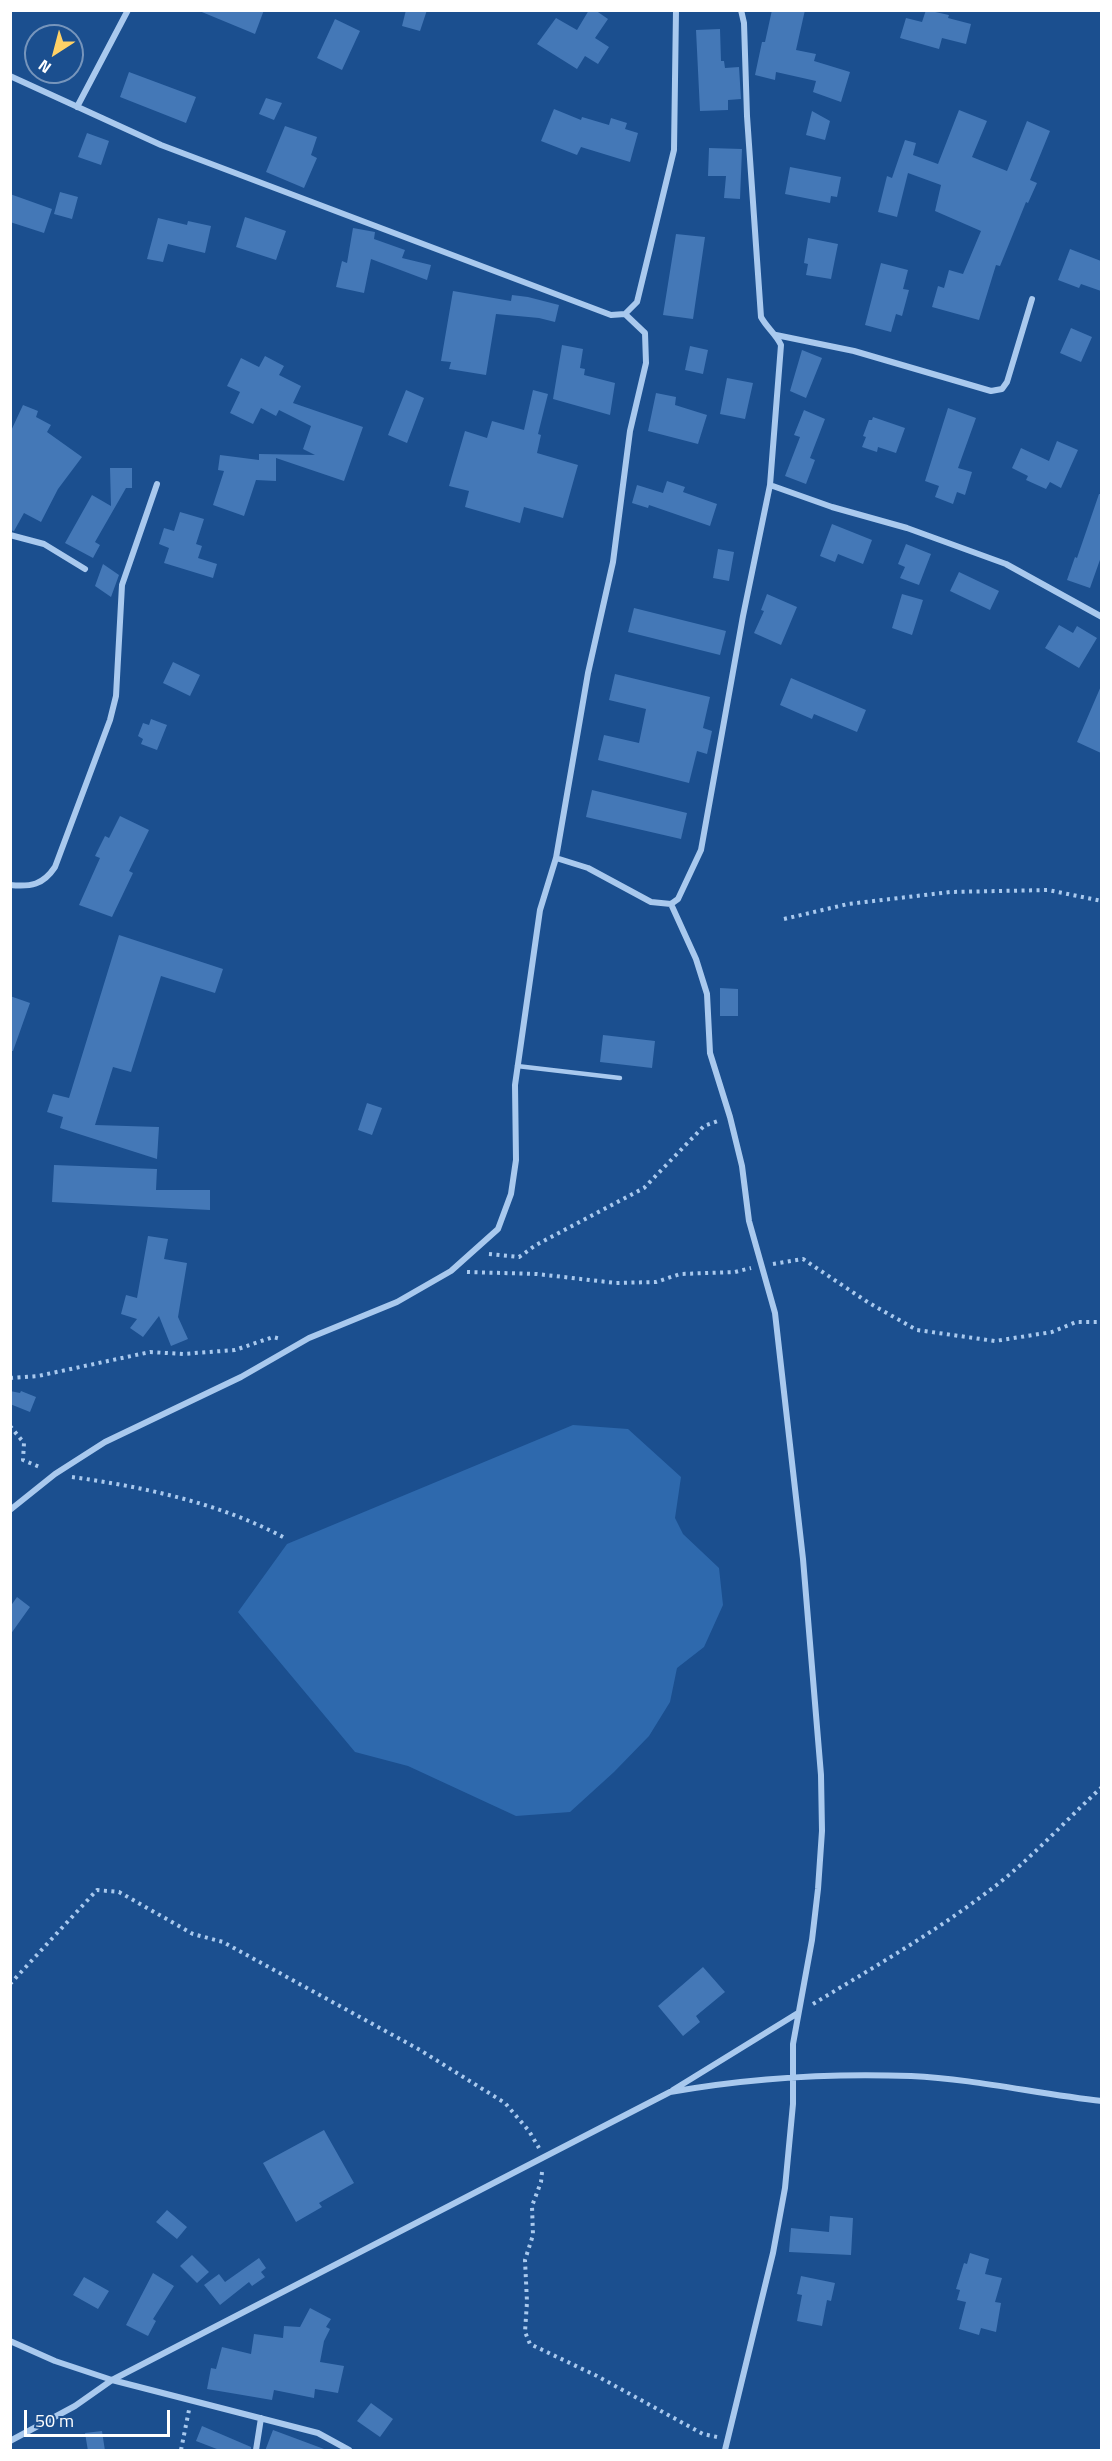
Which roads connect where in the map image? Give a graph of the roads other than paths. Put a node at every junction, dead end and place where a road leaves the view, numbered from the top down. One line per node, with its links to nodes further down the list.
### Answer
1 (128, 10): 5 (street)
2 (676, 10): 7 (street)
3 (741, 10): 8 (street)
4 (10, 76): 5 (street)
5 (77, 106): 7 (street)
6 (1032, 299): 8 (street)
7 (625, 314): 14 (street)
8 (776, 335): 10 (street)
9 (157, 484): 15 (street)
10 (770, 484): 13 (street); 16 (street)
11 (10, 535): 12 (street)
12 (86, 569)
13 (1101, 617)
14 (556, 858): 16 (street); 17 (street)
15 (10, 885)
16 (671, 904): 20 (street)
17 (517, 1066): 18 (lane); 19 (street)
18 (620, 1078)
19 (10, 1510)
20 (798, 2013): 21 (street); 22 (street)
21 (792, 2078): 22 (street); 23 (street); 30 (street)
22 (670, 2092): 25 (street)
23 (1101, 2101)
24 (10, 2341): 25 (street)
25 (111, 2379): 26 (street); 27 (street)
26 (261, 2418): 28 (street); 29 (street)
27 (10, 2441)
28 (256, 2451)
29 (349, 2451)
30 (725, 2451)

